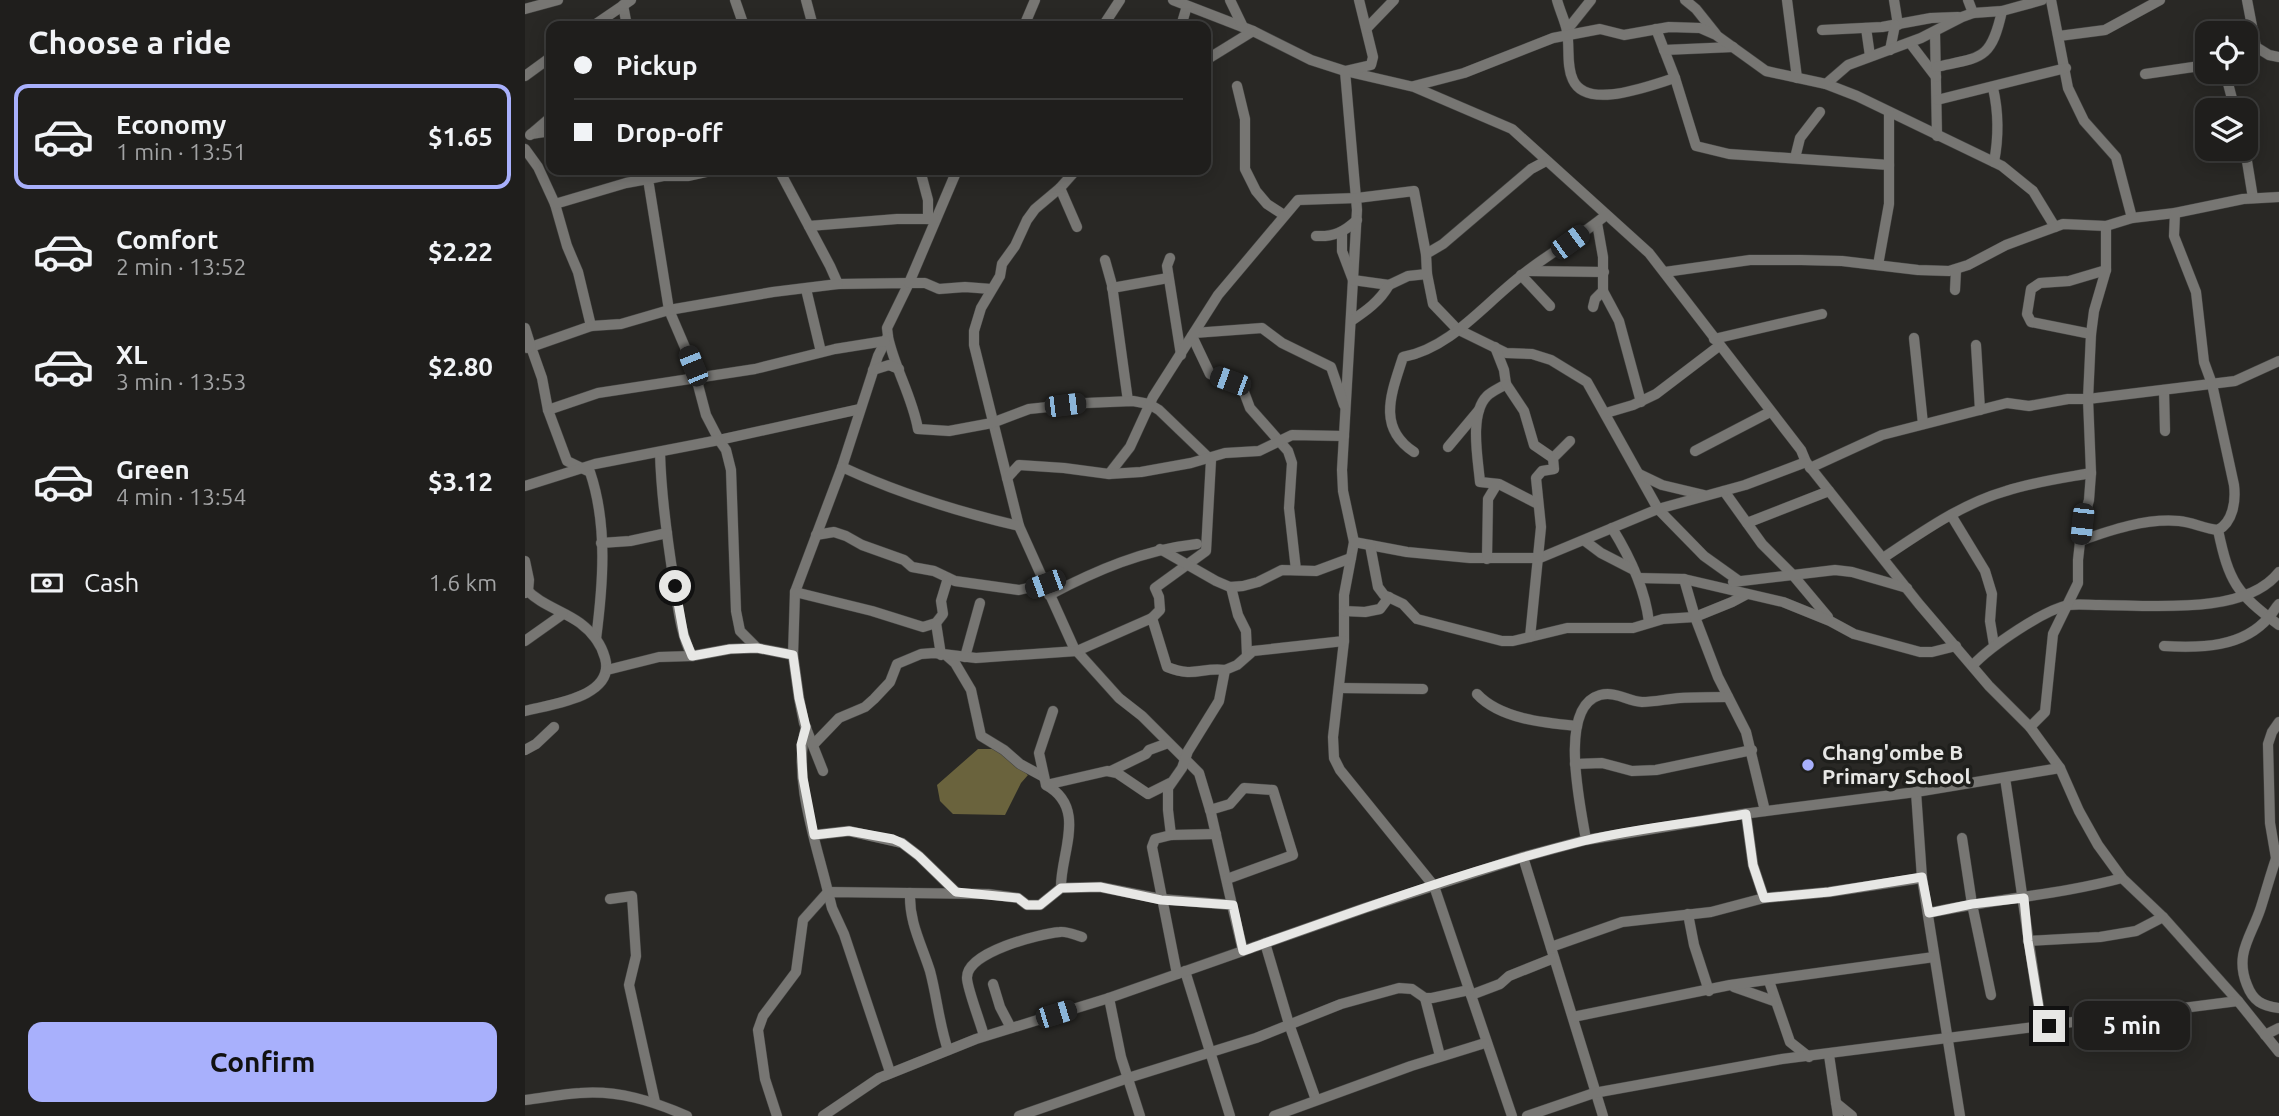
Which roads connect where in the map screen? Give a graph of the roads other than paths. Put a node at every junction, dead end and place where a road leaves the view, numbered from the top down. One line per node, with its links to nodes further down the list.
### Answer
1 (558, 0): 23 (street)
2 (735, 0): 30 (street)
3 (806, 0): 31 (street)
4 (1035, 0): 32 (street)
5 (1120, 0): 33 (street)
6 (1173, 0): 22 (street)
7 (1198, 0): 25 (street)
8 (1230, 0): 39 (street)
9 (1359, 0): 37 (street)
10 (1394, 0): 37 (street)
11 (1557, 0): 43 (street)
12 (1591, 0): 43 (street)
13 (1685, 0): 44 (street)
14 (1787, 0): 62 (street)
15 (1894, 0): 36 (street)
16 (1968, 0): 26 (street)
17 (2042, 0): 24 (street)
18 (2051, 0): 45 (street)
19 (2160, 0): 45 (street)
20 (2247, 0): 35 (street)
21 (627, 2): 28 (street); 29 (street)
22 (1187, 6): 25 (street); 34 (street)
23 (525, 9)
24 (2003, 11): 26 (street); 58 (street)
25 (1207, 13): 39 (street)
26 (1973, 13): 27 (street)
27 (1962, 17): 36 (street); 42 (street)
28 (600, 21)
29 (627, 21)
30 (742, 21)
31 (812, 21)
32 (1026, 21)
33 (1106, 21)
34 (1182, 21)
35 (2251, 21)
36 (1896, 25): 38 (street); 50 (street)
37 (1367, 28): 57 (street)
38 (1866, 28): 41 (street); 52 (street)
39 (1248, 29): 51 (street); 57 (street)
40 (1656, 29): 43 (street); 44 (street); 49 (street)
41 (1822, 30)
42 (1935, 32): 46 (street); 58 (street)
43 (1567, 33): 61 (street); 65 (street)
44 (1716, 35): 47 (street)
45 (2059, 36): 56 (street)
46 (1910, 43): 50 (street); 58 (street)
47 (1733, 47): 49 (street); 62 (street)
48 (2258, 48): 53 (street)
49 (1664, 50): 61 (street)
50 (1889, 50): 52 (street)
51 (1211, 56)
52 (1870, 56): 63 (street)
53 (2279, 57)
54 (546, 61): 60 (street)
55 (2195, 67): 59 (street)
56 (2066, 68): 66 (street); 94 (street)
57 (1345, 71): 65 (street); 87 (street)
58 (1936, 72): 67 (street)
59 (2145, 74)
60 (525, 76)
61 (1675, 78): 75 (street)
62 (1797, 78): 63 (street)
63 (1826, 84): 69 (street)
64 (1237, 86): 92 (street)
65 (1414, 87): 76 (street)
66 (1993, 88): 67 (street); 78 (street)
67 (1937, 100): 73 (street)
68 (1820, 112): 75 (street)
69 (1889, 112): 73 (street); 79 (street)
70 (546, 121): 72 (street)
71 (546, 132): 72 (street)
72 (528, 135)
73 (1937, 136): 78 (street)
74 (525, 149): 90 (street)
75 (1795, 158): 79 (street)
76 (1546, 161): 93 (street); 104 (street)
77 (2247, 161): 88 (street)
78 (1994, 162): 101 (street)
79 (1889, 165): 107 (street)
80 (657, 175): 85 (street)
81 (782, 175): 98 (street)
82 (922, 175): 95 (street)
83 (954, 175): 95 (street)
84 (1071, 175): 86 (street)
85 (648, 179): 90 (street); 126 (street)
86 (1059, 188): 100 (street); 121 (street)
87 (1357, 198): 92 (street); 96 (street); 104 (street)
88 (2253, 198): 89 (street); 91 (street)
89 (2279, 198)
90 (555, 204): 129 (street)
91 (2175, 212): 94 (street); 147 (street)
92 (1284, 215): 132 (street)
93 (1606, 215): 97 (street); 111 (street)
94 (2132, 218): 99 (street)
95 (932, 219): 98 (street); 116 (street)
96 (1357, 220): 102 (street); 115 (street)
97 (1597, 223): 110 (street); 112 (street)
98 (809, 226): 117 (street)
99 (2106, 226): 101 (street); 109 (street)
100 (1077, 227)
101 (2055, 227): 108 (street)
102 (1342, 233): 103 (street); 115 (street)
103 (1316, 236)
104 (1426, 254): 113 (street)
105 (1170, 258): 114 (street)
106 (1105, 260): 119 (street)
107 (1878, 265): 108 (street); 111 (street)
108 (1956, 270): 122 (street)
109 (2106, 270): 133 (street); 133 (street)
110 (1604, 272): 112 (street); 123 (street)
111 (1665, 272): 136 (street)
112 (1524, 273): 124 (street); 131 (street)
113 (1427, 274): 118 (street); 131 (street)
114 (1168, 278): 119 (street); 141 (street)
115 (1353, 281): 118 (street); 128 (street)
116 (909, 283): 117 (street); 121 (street); 135 (street)
117 (838, 284): 120 (street)
118 (1389, 285): 128 (street)
119 (1112, 288): 150 (street)
120 (806, 289): 126 (street); 140 (street)
121 (991, 289): 160 (street)
122 (1955, 290)
123 (1603, 291): 125 (street); 151 (street)
124 (1551, 306)
125 (1593, 307)
126 (669, 310): 129 (street); 145 (street)
127 (1822, 314): 136 (street)
128 (1351, 321): 154 (street)
129 (591, 326): 139 (street)
130 (525, 328): 139 (street)
131 (1457, 329): 138 (street); 170 (street)
132 (1193, 334): 141 (street); 154 (street); 166 (street)
133 (2091, 334): 149 (street)
134 (1914, 338): 161 (street)
135 (887, 339): 140 (street); 143 (street); 144 (street)
136 (1717, 342): 151 (street); 158 (street)
137 (1976, 345): 157 (street)
138 (1495, 347): 146 (street); 159 (street)
139 (528, 348): 155 (street)
140 (821, 352): 145 (street)
141 (1181, 355): 152 (street)
142 (2279, 361): 147 (street)
143 (899, 369): 144 (street); 160 (street)
144 (873, 370): 153 (street)
145 (696, 377): 155 (street); 164 (street)
146 (1506, 384): 156 (street); 172 (street)
147 (2212, 384): 148 (street); 191 (street)
148 (2164, 390): 149 (street); 162 (street)
149 (2088, 399): 157 (street); 176 (street)
150 (1128, 401): 152 (street); 160 (street)
151 (1641, 402): 159 (street)
152 (1149, 404): 171 (street); 177 (street)
153 (860, 409): 164 (street); 174 (street)
154 (1345, 409): 163 (street)
155 (548, 410): 175 (street)
156 (1479, 410): 167 (street); 180 (street)
157 (1980, 410): 161 (street)
158 (1770, 412): 168 (street); 173 (street)
159 (1606, 413): 178 (street)
160 (992, 423): 179 (street)
161 (1923, 424): 173 (street)
162 (2165, 431)
163 (1344, 436): 166 (street); 196 (street)
164 (719, 440): 169 (street); 236 (street)
165 (1570, 441): 172 (street)
166 (1278, 442): 171 (street); 207 (street)
167 (1448, 447)
168 (1695, 451)
169 (660, 452): 175 (street); 192 (street)
170 (1414, 452)
171 (1208, 458): 177 (street); 206 (street)
172 (1553, 458): 185 (street)
173 (1808, 465): 182 (street); 183 (street)
174 (842, 467): 189 (street); 193 (street)
175 (580, 468): 181 (street); 197 (street)
176 (2091, 472): 187 (street); 195 (street)
177 (1109, 474): 179 (street)
178 (1638, 474): 184 (street); 186 (street)
179 (1007, 478): 189 (street)
180 (1497, 484): 185 (street); 204 (street)
181 (525, 486)
182 (1724, 491): 184 (street); 188 (street)
183 (1829, 491): 188 (street); 203 (street)
184 (1708, 496): 186 (street)
185 (1538, 504): 202 (street)
186 (1658, 509): 190 (street); 213 (street)
187 (1951, 515): 203 (street); 242 (street)
188 (1747, 523): 208 (street)
189 (1019, 526): 214 (street)
190 (1612, 528): 194 (street); 209 (street)
191 (2218, 530): 195 (street); 222 (street)
192 (667, 533): 197 (street); 250 (street)
193 (817, 535): 211 (street); 219 (street)
194 (1585, 541): 202 (street); 209 (street)
195 (2080, 541): 226 (street)
196 (1354, 542): 199 (street); 201 (street)
197 (601, 543): 238 (street)
198 (1197, 544): 200 (street)
199 (1370, 545): 204 (street); 223 (street)
200 (1160, 549): 206 (street); 221 (street)
201 (1351, 558): 207 (street); 227 (street)
202 (1540, 558): 204 (street); 237 (street)
203 (1883, 558): 217 (street)
204 (1486, 559)
205 (525, 561): 218 (street)
206 (1188, 564): 216 (street); 230 (street)
207 (1296, 570): 216 (street)
208 (1792, 573): 213 (street); 217 (street); 232 (street)
209 (1636, 574): 212 (street); 233 (street)
210 (2277, 577): 222 (street)
211 (948, 578): 214 (street); 234 (street)
212 (1684, 579): 215 (street); 229 (street)
213 (1739, 582): 215 (street)
214 (1045, 584): 221 (street)
215 (1708, 585): 220 (street)
216 (1231, 587): 249 (street)
217 (1907, 589): 241 (street)
218 (526, 591): 228 (street)
219 (795, 592): 234 (street); 247 (street)
220 (1747, 594): 229 (street); 232 (street)
221 (1049, 595): 246 (street)
222 (2243, 595): 226 (street); 231 (street)
223 (1389, 597): 227 (street); 237 (street)
224 (980, 603): 251 (street)
225 (2279, 604): 231 (street)
226 (2067, 606): 242 (street); 265 (street)
227 (1344, 611): 240 (street)
228 (563, 614): 238 (street); 239 (street)
229 (1695, 617): 233 (street); 258 (street)
230 (1152, 618): 246 (street); 254 (street)
231 (2269, 618): 235 (street); 243 (street)
232 (1830, 621): 241 (street)
233 (1649, 622): 237 (street)
234 (936, 623): 248 (street)
235 (2279, 625)
236 (740, 632): 244 (street); 245 (street)
237 (1530, 637)
238 (596, 639): 253 (street)
239 (525, 641)
240 (1344, 641): 249 (street); 255 (street)
241 (1957, 646): 252 (street)
242 (1994, 646): 252 (street)
243 (2164, 646)
244 (757, 648): 245 (street); 247 (street)
245 (730, 649): 250 (street)
246 (1076, 651): 251 (street); 266 (street)
247 (793, 655): 264 (street)
248 (944, 655): 251 (street); 267 (street); 276 (street)
249 (1247, 655): 254 (street)
250 (692, 656): 253 (street)
251 (964, 657)
252 (1973, 666): 265 (street)
253 (607, 670): 259 (street)
254 (1225, 670): 270 (street)
255 (1339, 688): 256 (street); 292 (street)
256 (1423, 689)
257 (1477, 694): 262 (street)
258 (1728, 697): 262 (street); 269 (street)
259 (525, 711)
260 (1053, 711): 276 (street)
261 (2279, 722): 287 (street)
262 (1577, 726): 271 (street)
263 (554, 727): 268 (street)
264 (806, 727): 267 (street); 283 (street)
265 (2030, 727): 272 (street)
266 (1168, 743): 270 (street); 274 (street)
267 (814, 744): 273 (street)
268 (525, 750)
269 (1752, 750): 271 (street); 280 (street)
270 (1185, 760): 277 (street); 279 (street)
271 (1575, 764): 286 (street)
272 (2060, 768): 275 (street); 290 (street)
273 (823, 771)
274 (1111, 771): 276 (street); 277 (street)
275 (2005, 778): 278 (street); 298 (street)
276 (1045, 781): 293 (street)
277 (1172, 782): 284 (street)
278 (1916, 792): 280 (street); 289 (street)
279 (1210, 810): 282 (street); 291 (street)
280 (1765, 811): 281 (street)
281 (1746, 814): 286 (street); 297 (street)
282 (1216, 834): 284 (street); 291 (street)
283 (814, 835): 294 (street); 296 (street)
284 (1171, 835): 300 (street)
285 (1962, 838): 301 (street)
286 (1586, 840): 288 (street)
287 (2277, 854): 324 (street)
288 (1523, 857): 292 (street); 309 (street)
289 (1922, 877): 297 (street); 303 (street)
290 (2122, 878): 298 (street); 305 (street)
291 (1227, 879): 302 (street)
292 (1434, 886): 308 (street); 318 (street)
293 (1061, 888): 296 (street); 300 (street)
294 (828, 892): 295 (street); 342 (street); 350 (street)
295 (910, 892): 296 (street); 335 (street)
296 (956, 892)
297 (1764, 898): 304 (street)
298 (2024, 898): 301 (street); 307 (street)
299 (610, 899): 347 (street)
300 (1161, 900): 302 (street); 313 (street)
301 (1972, 904): 303 (street); 319 (street)
302 (1233, 905): 310 (street)
303 (1929, 913): 311 (street)
304 (1688, 914): 309 (street); 317 (street)
305 (2163, 916): 307 (street); 323 (street)
306 (1082, 937): 331 (street)
307 (2028, 941): 327 (street)
308 (1265, 943): 310 (street); 326 (street)
309 (1551, 947): 312 (street)
310 (1243, 951): 313 (street)
311 (1934, 957): 314 (street); 332 (street)
312 (1554, 958): 318 (street); 325 (street)
313 (1181, 973): 320 (street); 336 (street)
314 (1769, 981): 316 (street); 322 (street)
315 (993, 984): 328 (street)
316 (1730, 985): 317 (street); 322 (street)
317 (1709, 990): 325 (street)
318 (1470, 992): 321 (street); 334 (street)
319 (1991, 995)
320 (1109, 998): 328 (street); 343 (street)
321 (1425, 998): 326 (street); 339 (street)
322 (1774, 1001): 333 (street)
323 (2238, 1001): 327 (street); 330 (street)
324 (2279, 1008)
325 (1573, 1017): 344 (street)
326 (1289, 1024): 336 (street); 346 (street)
327 (2042, 1026): 332 (street)
328 (1011, 1028): 331 (street)
329 (2279, 1028): 330 (street)
330 (2265, 1035): 337 (street)
331 (984, 1036): 335 (street)
332 (1947, 1039): 338 (street); 361 (street)
333 (1790, 1042): 340 (street); 341 (street)
334 (1485, 1043): 339 (street); 356 (street)
335 (948, 1050): 342 (street)
336 (1211, 1051): 343 (street); 354 (street)
337 (2279, 1052)
338 (1829, 1055): 340 (street); 348 (street)
339 (1440, 1056): 346 (street)
340 (1809, 1057): 341 (street)
341 (1782, 1059): 344 (street)
342 (890, 1072): 351 (street)
343 (1128, 1078): 352 (street); 353 (street)
344 (1594, 1093): 357 (street); 358 (street)
345 (525, 1100): 347 (street)
346 (1316, 1100): 355 (street)
347 (655, 1102): 349 (street)
348 (1836, 1103): 359 (street); 360 (street)
349 (687, 1116)
350 (777, 1116)
351 (823, 1116)
352 (1019, 1116)
353 (1140, 1116)
354 (1230, 1116)
355 (1274, 1116)
356 (1511, 1116)
357 (1527, 1116)
358 (1603, 1116)
359 (1838, 1116)
360 (1852, 1116)
361 (1960, 1116)

